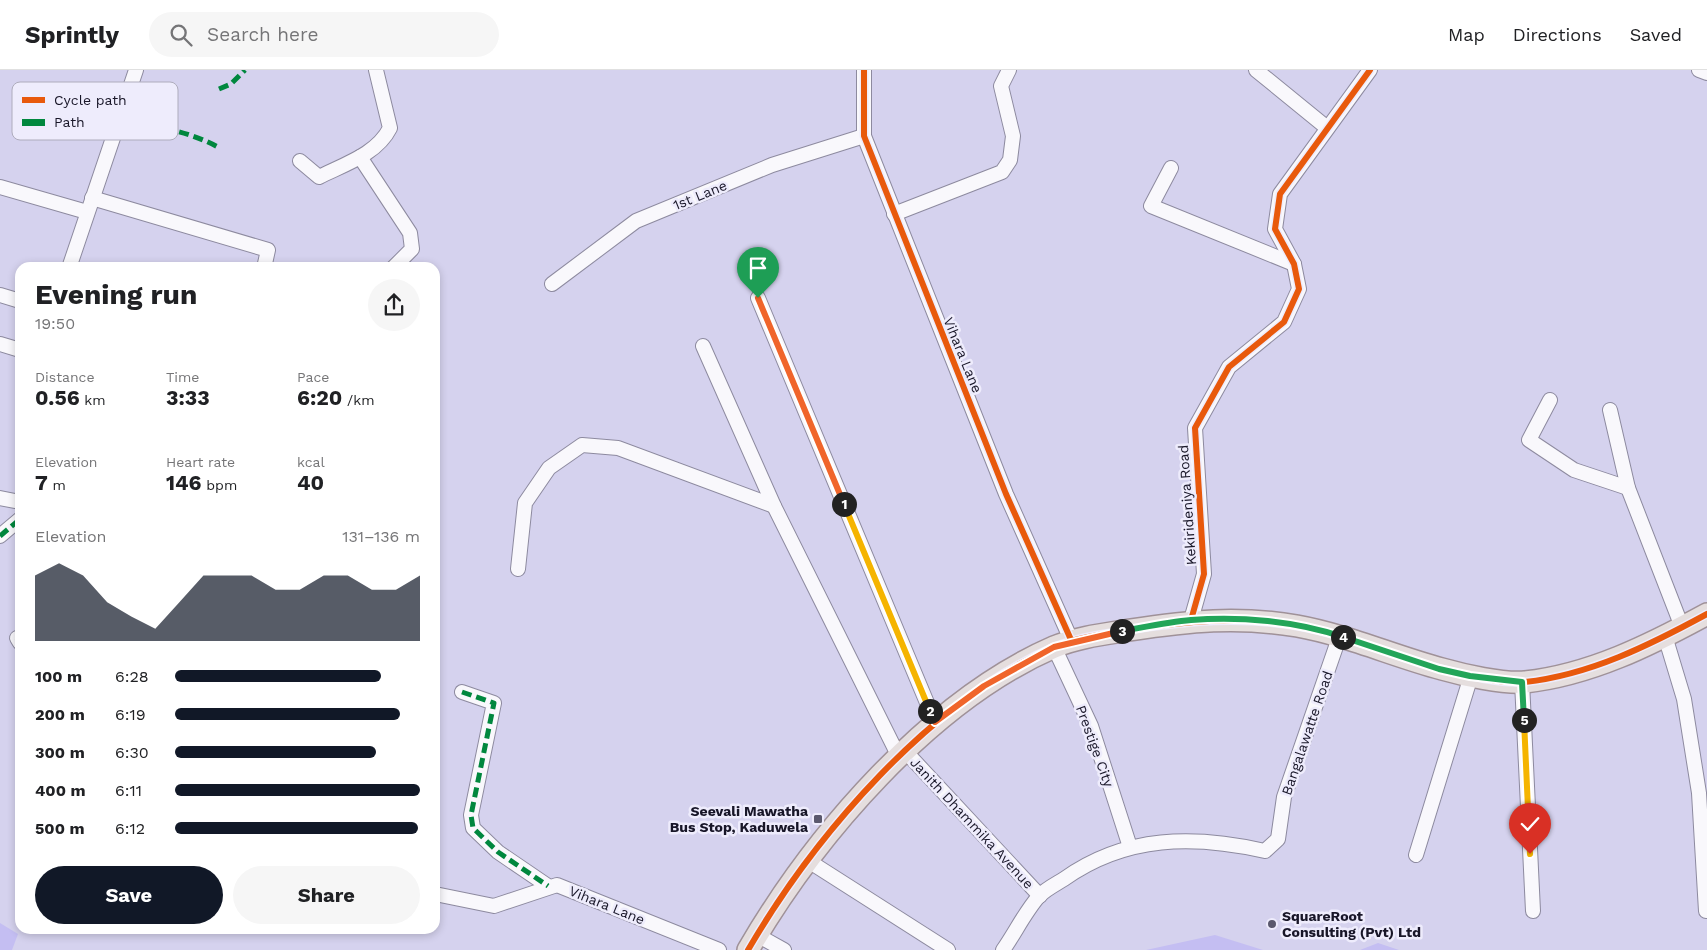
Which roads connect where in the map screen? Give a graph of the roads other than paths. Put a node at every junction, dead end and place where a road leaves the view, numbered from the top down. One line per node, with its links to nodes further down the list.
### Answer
1 (136, 70): 9 (street)
2 (376, 70): 13 (street)
3 (864, 70): 11 (street, Vihara Lane)
4 (1009, 70): 19 (street)
5 (1256, 70): 10 (street)
6 (1370, 70): 10 (street, Kekirideniya Road)
7 (1698, 70): 8 (street)
8 (1707, 73)
9 (132, 82)
10 (1326, 127): 23 (street, Kekirideniya Road)
11 (864, 136): 19 (street, Vihara Lane); 24 (street, 1st Lane)
12 (113, 140): 17 (street)
13 (360, 157): 14 (street); 22 (street)
14 (300, 161)
15 (1171, 168): 23 (street)
16 (0, 188): 18 (street)
17 (92, 198): 18 (street); 21 (street)
18 (87, 212): 20 (street)
19 (894, 214): 44 (street, Vihara Lane)
20 (71, 262)
21 (265, 262)
22 (399, 262)
23 (1294, 264): 41 (street, Kekirideniya Road)
24 (552, 284)
25 (0, 295): 27 (street)
26 (758, 298): 48 (street)
27 (15, 300)
28 (0, 344): 30 (street)
29 (703, 346): 36 (street, Janith Dhammika Avenue)
30 (15, 348)
31 (1550, 400): 33 (street)
32 (1610, 410): 33 (street)
33 (1628, 488): 42 (street)
34 (0, 498): 35 (street)
35 (15, 501)
36 (774, 506): 39 (street); 49 (street, Janith Dhammika Avenue)
37 (15, 523): 38 (street)
38 (0, 536)
39 (518, 569)
40 (1707, 614): 42 (main road)
41 (1191, 620): 43 (main road); 44 (main road)
42 (1674, 632): 46 (main road); 50 (street)
43 (1340, 636): 45 (main road); 51 (street, Bangalawatte Road)
44 (1063, 644): 48 (main road); 51 (street, Prestige City)
45 (1470, 676): 46 (main road); 52 (street)
46 (1522, 682): 57 (street)
47 (462, 692): 54 (street)
48 (935, 722): 49 (main road)
49 (902, 754): 53 (main road); 56 (street, Janith Dhammika Avenue)
50 (1703, 793): 58 (street)
51 (1130, 847): 56 (street, Bangalawatte Road)
52 (1416, 855)
53 (807, 860): 59 (main road); 62 (street)
54 (548, 886): 55 (street); 60 (street, Vihara Lane)
55 (440, 895)
56 (1040, 896): 63 (street, Bangalawatte Road)
57 (1533, 911)
58 (1706, 911)
59 (753, 942): 61 (street)
60 (718, 950)
61 (784, 950)
62 (948, 950)
63 (1003, 950)

